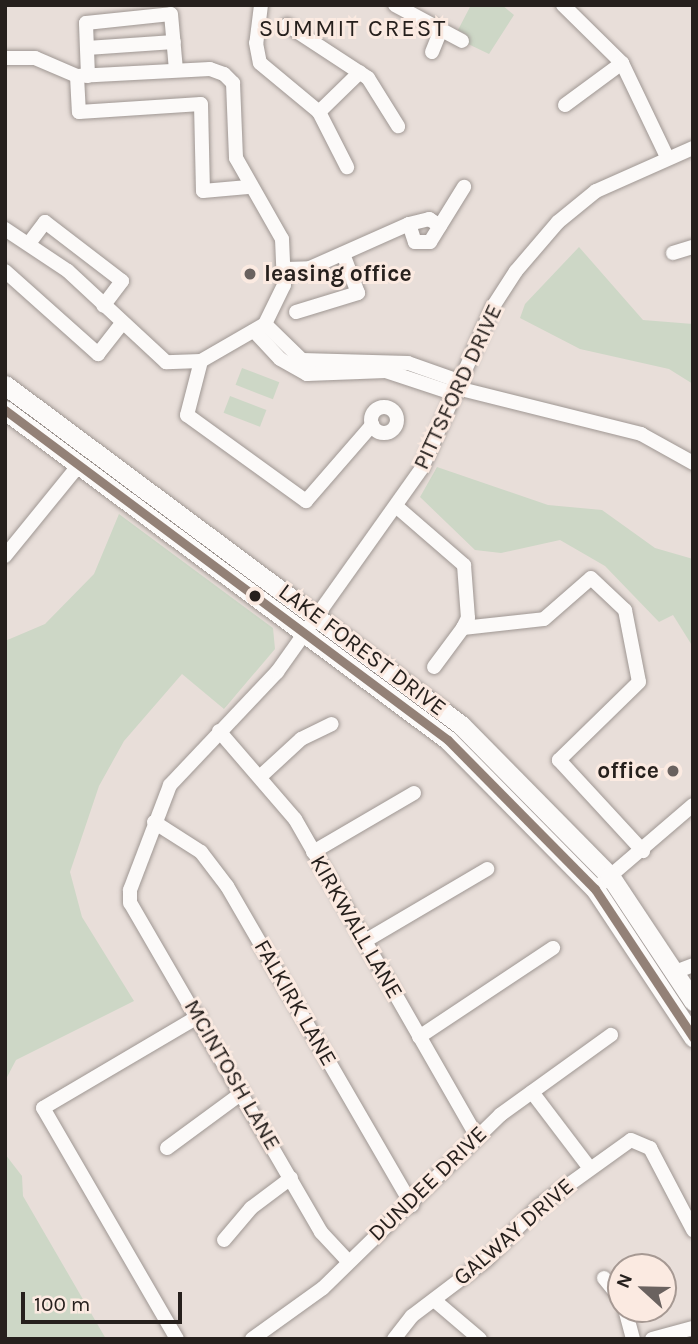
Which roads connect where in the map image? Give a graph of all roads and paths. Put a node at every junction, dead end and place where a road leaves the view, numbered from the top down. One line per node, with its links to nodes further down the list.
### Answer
1 (261, 5): 16 (street)
2 (395, 5): 5 (street)
3 (563, 5): 11 (street)
4 (287, 25): 13 (street)
5 (441, 30): 6 (street); 9 (street)
6 (462, 41)
7 (174, 42): 8 (street); 8 (street); 12 (street)
8 (87, 48): 14 (street)
9 (432, 52)
10 (5, 58): 14 (street)
11 (622, 63): 15 (street); 19 (street)
12 (176, 70): 14 (street); 21 (street)
13 (360, 72): 16 (street); 17 (street)
14 (82, 76): 21 (street)
15 (565, 105)
16 (319, 112): 20 (street)
17 (398, 126)
18 (693, 148): 19 (street, PITTSFORD DRIVE)
19 (666, 155): 38 (street, PITTSFORD DRIVE)
20 (347, 167)
21 (248, 187): 30 (street)
22 (464, 187): 24 (street)
23 (409, 224): 24 (street); 24 (street); 29 (street)
24 (440, 226)
25 (5, 229): 26 (street)
26 (30, 242): 32 (street); 32 (street)
27 (693, 247): 28 (street)
28 (673, 253)
29 (343, 254): 30 (street); 33 (street)
30 (286, 269): 35 (street)
31 (5, 271): 34 (street)
32 (103, 306): 34 (street)
33 (296, 312)
34 (121, 325): 36 (street)
35 (259, 327): 36 (street); 38 (street)
36 (201, 361): 40 (street)
37 (5, 385): 45 (main road, LAKE FOREST DRIVE)
38 (461, 389): 41 (street); 43 (street, PITTSFORD DRIVE)
39 (5, 410): 42 (main road, LAKE FOREST DRIVE)
40 (372, 425)
41 (693, 463)
42 (79, 465): 44 (street); 45 (main road, LAKE FOREST DRIVE)
43 (397, 507): 45 (street, PITTSFORD DRIVE); 46 (street)
44 (5, 556)
45 (313, 622): 49 (street, PITTSFORD DRIVE); 57 (main road, LAKE FOREST DRIVE)
46 (463, 628): 47 (street); 54 (street)
47 (434, 667)
48 (332, 724): 50 (street)
49 (219, 731): 50 (street, KIRKWALL LANE); 53 (street, PITTSFORD DRIVE)
50 (262, 775): 55 (street, KIRKWALL LANE)
51 (414, 793): 55 (street)
52 (693, 805): 54 (street)
53 (154, 822): 58 (street, PITTSFORD DRIVE); 73 (street, FALKIRK LANE)
54 (643, 851): 57 (street)
55 (313, 852): 59 (street, KIRKWALL LANE)
56 (487, 869): 59 (street)
57 (602, 883): 61 (main road, LAKE FOREST DRIVE); 66 (main road, LAKE FOREST DRIVE)
58 (132, 885): 63 (street, MCINTOSH LANE)
59 (365, 942): 65 (street, KIRKWALL LANE)
60 (553, 948): 65 (street)
61 (684, 968): 62 (main road, LAKE FOREST DRIVE)
62 (693, 1001)
63 (199, 1016): 68 (street, MCINTOSH LANE); 81 (street)
64 (611, 1035): 67 (street, DUNDEE DRIVE)
65 (419, 1037): 69 (street, KIRKWALL LANE)
66 (693, 1037)
67 (532, 1091): 69 (street, DUNDEE DRIVE); 71 (street)
68 (242, 1093): 70 (street); 72 (street, MCINTOSH LANE)
69 (477, 1135): 73 (street, DUNDEE DRIVE)
70 (167, 1148)
71 (589, 1167): 74 (street, GALWAY DRIVE); 79 (street, GALWAY DRIVE)
72 (291, 1178): 75 (street); 76 (street, MCINTOSH LANE)
73 (412, 1205): 76 (street, DUNDEE DRIVE)
74 (693, 1230)
75 (224, 1240)
76 (347, 1260): 82 (street, DUNDEE DRIVE)
77 (604, 1279): 78 (street)
78 (607, 1283)
79 (434, 1300): 83 (street, GALWAY DRIVE); 84 (street)
80 (693, 1328): 85 (street)
81 (177, 1339)
82 (252, 1339)
83 (394, 1339)
84 (481, 1339)
85 (652, 1339)

